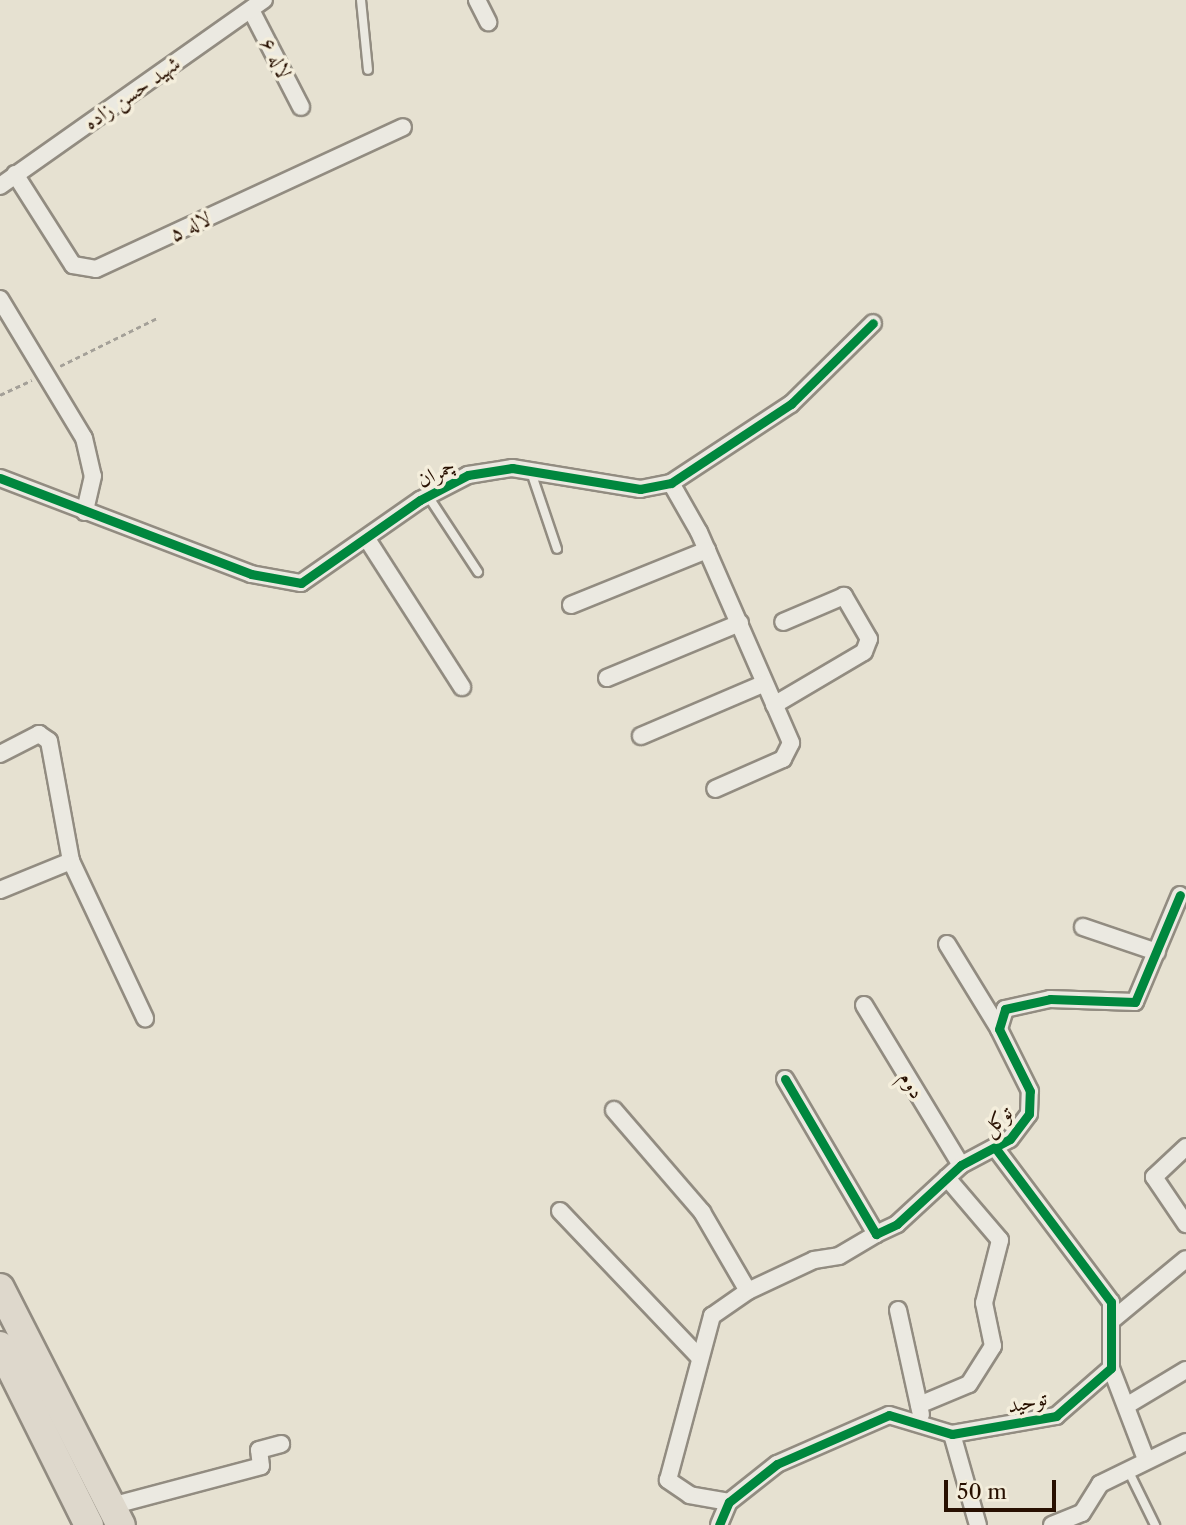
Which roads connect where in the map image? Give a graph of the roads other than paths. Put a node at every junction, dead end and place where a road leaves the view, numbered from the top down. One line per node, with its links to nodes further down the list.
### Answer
1 (361, 0): 5 (lane)
2 (477, 0): 4 (street)
3 (257, 5): 6 (street, لاله ۶); 8 (street, شهید حسن زاده)
4 (488, 22)
5 (368, 70)
6 (301, 107)
7 (403, 127): 8 (street, لاله ۵)
8 (15, 174): 9 (street, شهید حسن زاده)
9 (0, 186)
10 (0, 299): 16 (street)
11 (873, 323): 14 (street, چمران)
12 (530, 470): 14 (street, چمران); 15 (street, چمران); 18 (lane)
13 (0, 478): 16 (street, چمران)
14 (671, 483): 19 (street)
15 (428, 496): 17 (street, چمران); 20 (lane)
16 (85, 512): 17 (street, چمران)
17 (367, 539): 26 (street)
18 (557, 548)
19 (707, 550): 21 (street); 23 (street)
20 (478, 572)
21 (571, 605)
22 (783, 622): 27 (street)
23 (740, 623): 24 (street); 25 (street)
24 (607, 678)
25 (763, 684): 27 (street); 28 (street)
26 (462, 687)
27 (774, 705): 30 (street)
28 (641, 736)
29 (0, 754): 31 (street)
30 (715, 789)
31 (71, 861): 32 (street); 38 (street)
32 (0, 891)
33 (1180, 895): 36 (street)
34 (1083, 927): 36 (street)
35 (947, 944): 39 (street, توکل)
36 (1157, 952): 39 (street)
37 (864, 1005): 44 (street, دوم)
38 (145, 1018)
39 (999, 1029): 43 (street, توکل)
40 (785, 1079): 48 (street)
41 (614, 1110): 51 (street)
42 (1186, 1147): 47 (street)
43 (996, 1149): 44 (street, توکل); 53 (street)
44 (961, 1165): 45 (street, توکل)
45 (947, 1178): 48 (street, توکل); 58 (street)
46 (560, 1211): 55 (street)
47 (1186, 1224)
48 (876, 1234): 51 (street, توکل)
49 (1186, 1258): 53 (street)
50 (0, 1287): 67 (highway)
51 (748, 1291): 55 (street, توکل)
52 (898, 1310): 58 (street)
53 (1111, 1321): 56 (street)
54 (0, 1346): 68 (highway)
55 (699, 1357): 66 (street, توکل)
56 (1111, 1368): 59 (street); 61 (street, توحید)
57 (1186, 1370): 59 (street)
58 (919, 1405): 60 (street)
59 (1126, 1406): 64 (street)
60 (923, 1428): 61 (street, توحید); 66 (street, توحید)
61 (952, 1434): 70 (street)
62 (1186, 1442): 64 (street)
63 (281, 1444): 67 (street)
64 (1146, 1459): 65 (street)
65 (1127, 1468): 71 (street); 72 (lane)
66 (729, 1502): 69 (street, توحید)
67 (116, 1515)
68 (89, 1525)
69 (719, 1525)
70 (978, 1525)
71 (1052, 1525)
72 (1155, 1525)

